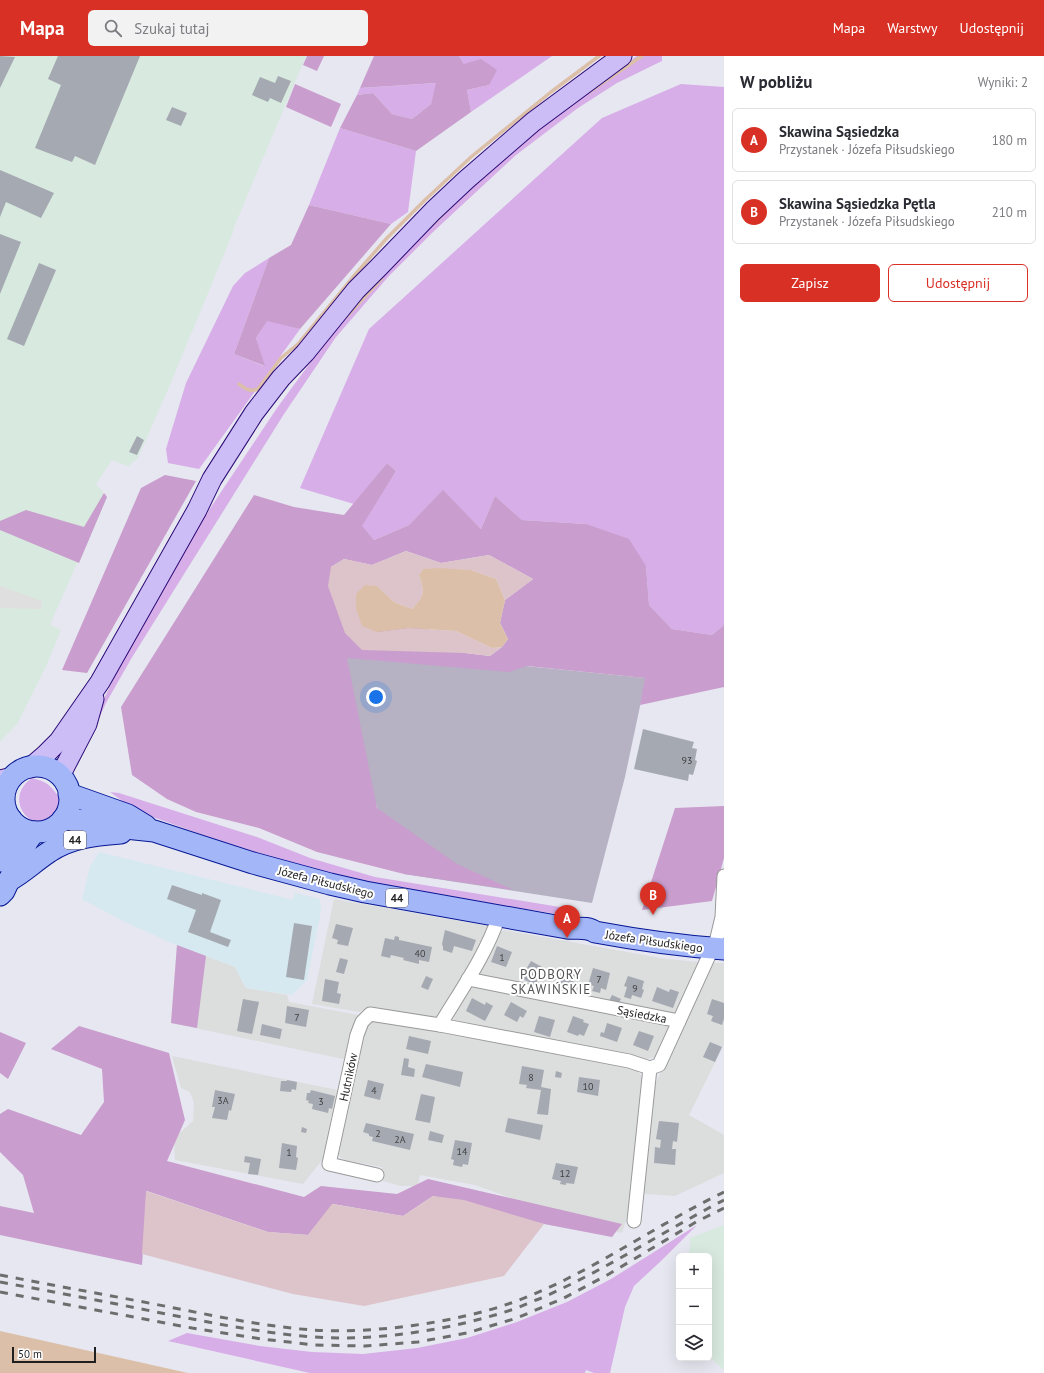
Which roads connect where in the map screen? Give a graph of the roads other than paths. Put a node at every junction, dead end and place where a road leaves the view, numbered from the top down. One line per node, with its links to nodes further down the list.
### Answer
1 (622, 56): 2 (main road)
2 (100, 682): 3 (main road); 4 (main road)
3 (14, 775): 4 (main road, 44); 5 (main road)
4 (65, 785): 6 (main road, 44); 7 (main road, Józefa Piłsudskiego / 44)
5 (6, 811): 8 (main road); 9 (main road)
6 (63, 819): 7 (main road, Józefa Piłsudskiego / 44); 8 (main road, 44)
7 (154, 830): 11 (main road, 44); 12 (main road, Józefa Piłsudskiego / 44)
8 (34, 832): 11 (main road, 44)
9 (0, 861)
10 (724, 876): 13 (street)
11 (4, 888)
12 (499, 916): 13 (main road, Józefa Piłsudskiego / 44); 14 (street)
13 (718, 949): 15 (street)
14 (468, 980): 15 (street, Sąsiedzka); 16 (street)
15 (679, 1021): 17 (street, Sąsiedzka)
16 (440, 1024): 17 (street, Hutników); 18 (street, Hutników)
17 (650, 1068): 19 (street)
18 (377, 1175)
19 (634, 1221)

